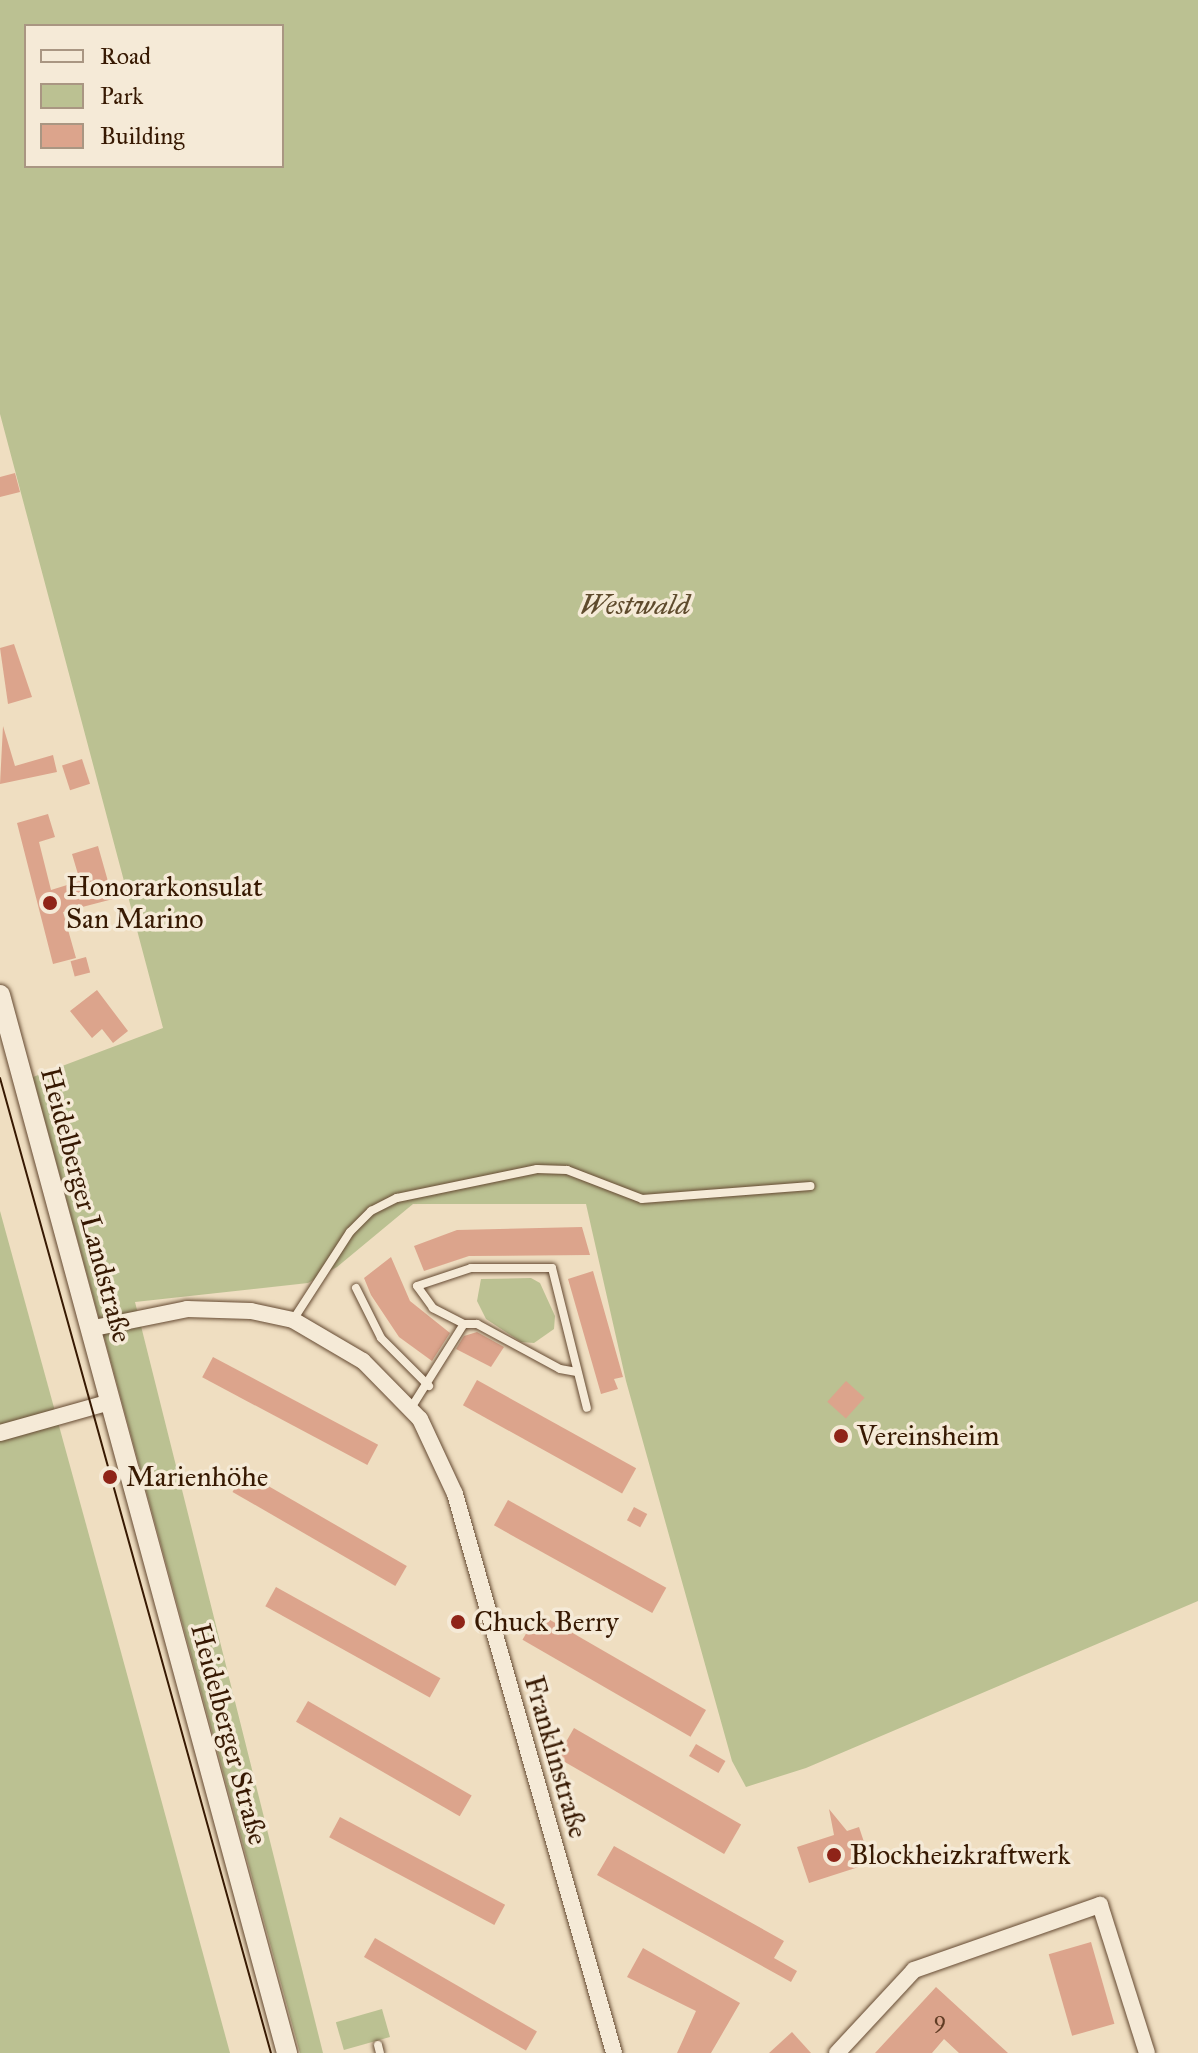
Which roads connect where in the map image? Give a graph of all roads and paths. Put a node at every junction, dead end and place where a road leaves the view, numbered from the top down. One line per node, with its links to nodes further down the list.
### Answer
1 (0, 995): 2 (street, Heidelberger Landstraße)
2 (8, 1053): 7 (street, Heidelberger Landstraße)
3 (811, 1186): 5 (lane)
4 (356, 1288): 9 (lane)
5 (293, 1320): 7 (street, Franklinstraße); 11 (street, Franklinstraße)
6 (464, 1324): 8 (lane); 8 (lane); 9 (lane)
7 (89, 1329): 10 (street, Heidelberger Landstraße)
8 (577, 1372): 12 (lane)
9 (429, 1386): 11 (lane)
10 (110, 1402): 13 (street, Heidelberger Landstraße); 14 (street)
11 (411, 1408): 16 (street, Franklinstraße)
12 (587, 1408)
13 (117, 1430): 15 (street, Heidelberger Straße)
14 (0, 1433)
15 (287, 2053)
16 (614, 2053)
17 (837, 2053): 18 (street)
18 (1147, 2053)

